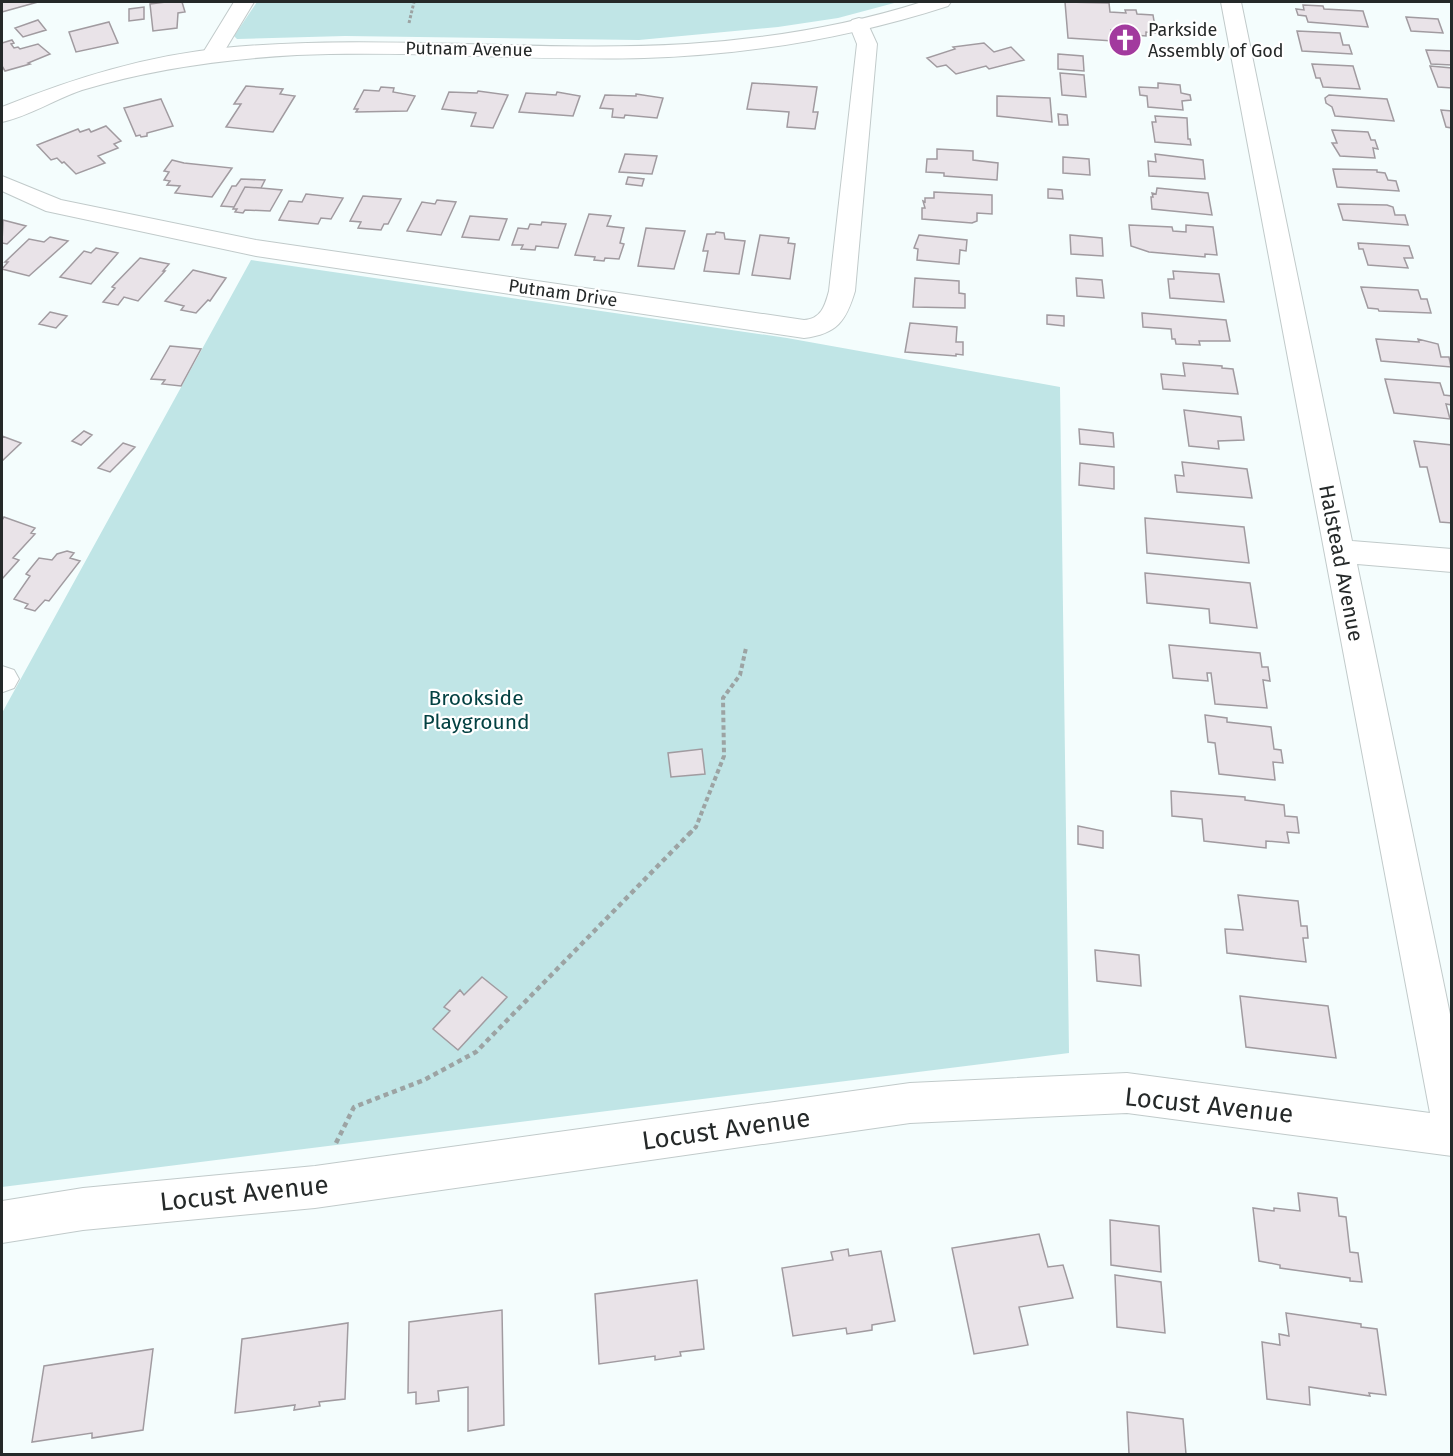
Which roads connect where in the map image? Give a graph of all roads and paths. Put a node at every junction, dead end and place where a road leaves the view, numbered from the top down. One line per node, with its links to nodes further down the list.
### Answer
1 (244, 2): 7 (street)
2 (414, 2): 6 (path)
3 (941, 2): 5 (street, Putnam Avenue)
4 (1231, 2): 10 (street, Halstead Avenue)
5 (859, 24): 7 (street, Putnam Avenue); 9 (street, Putnam Drive)
6 (408, 27)
7 (212, 56): 8 (street, Putnam Avenue)
8 (2, 115)
9 (2, 183)
10 (1339, 551): 11 (street); 13 (street, Halstead Avenue)
11 (1452, 561)
12 (746, 648): 15 (path)
13 (1452, 1124)
14 (1452, 1136): 15 (street, Locust Avenue)
15 (315, 1187): 16 (street, Locust Avenue)
16 (2, 1222)

